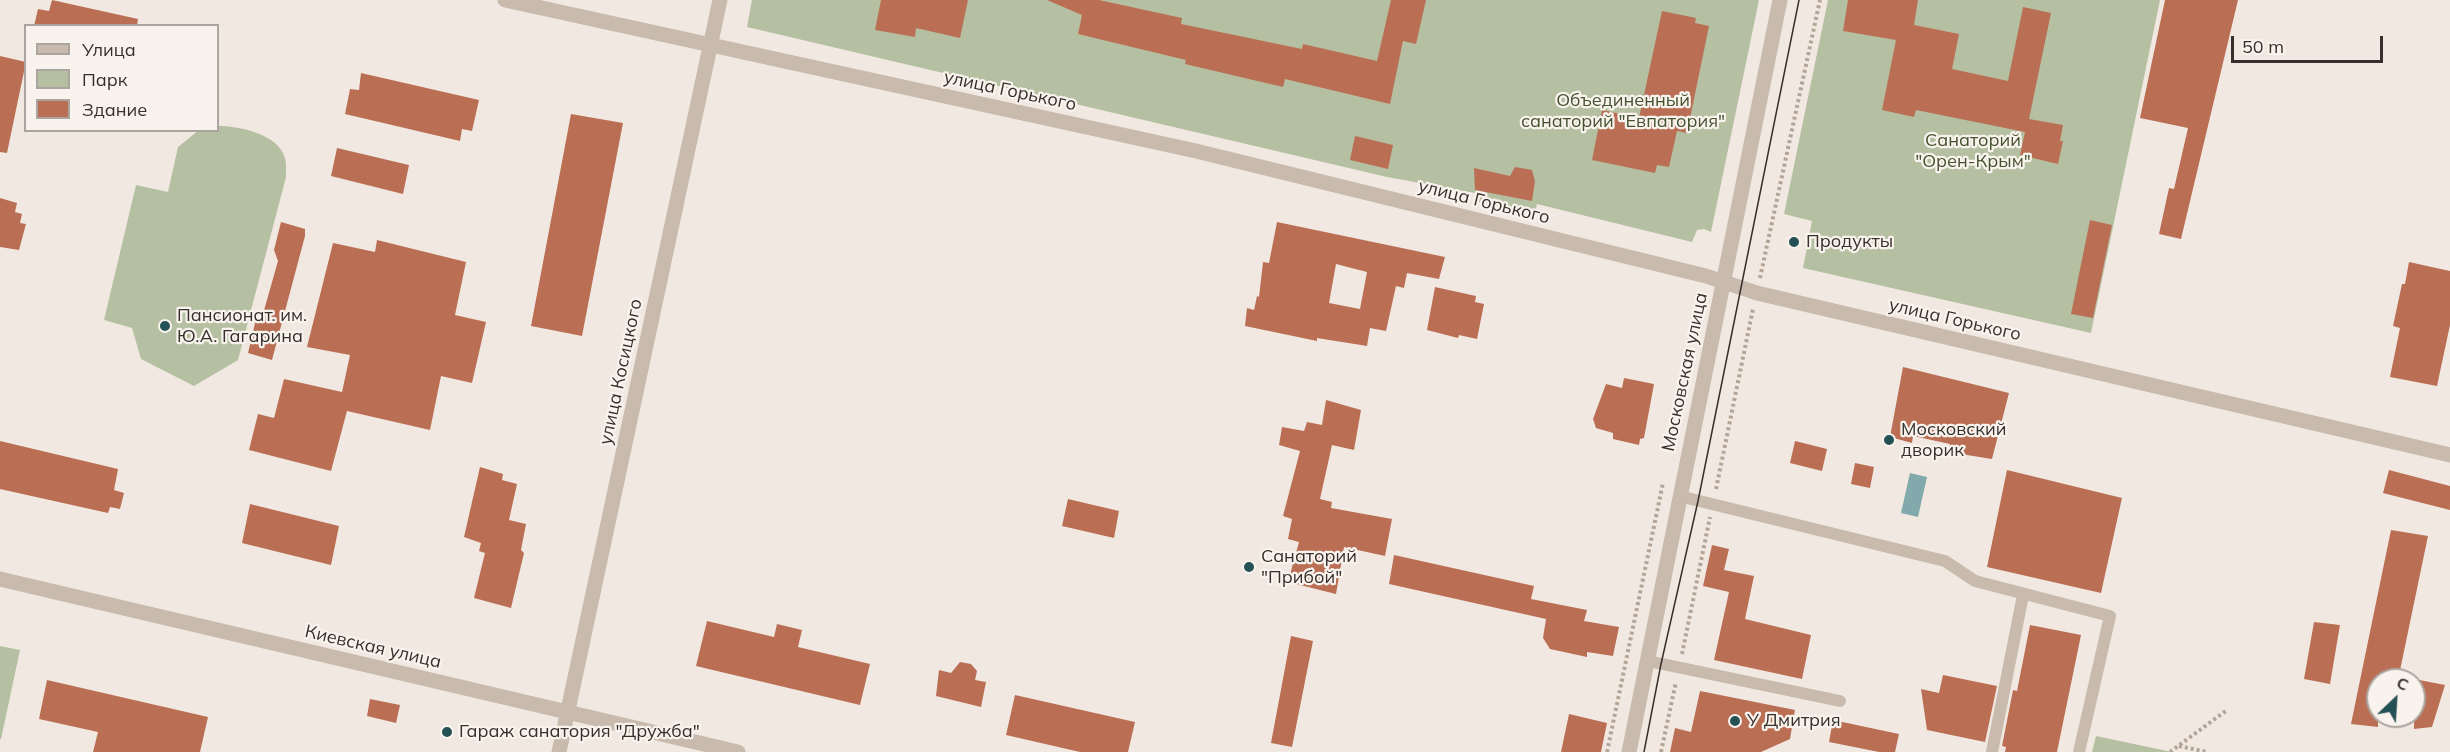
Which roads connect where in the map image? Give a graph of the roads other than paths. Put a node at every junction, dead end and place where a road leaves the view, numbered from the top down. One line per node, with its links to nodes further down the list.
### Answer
1 (505, 0): 4 (street, улица Горького)
2 (720, 0): 4 (street, улица Косицкого)
3 (1780, 0): 5 (street, Московская улица)
4 (711, 45): 5 (street, улица Горького); 12 (street, улица Косицкого)
5 (1724, 281): 6 (street, улица Горького); 7 (street, Московская улица)
6 (2450, 455)
7 (1679, 496): 9 (lane); 10 (street, Московская улица)
8 (0, 579): 12 (street, Киевская улица)
9 (2023, 595): 16 (lane); 17 (lane)
10 (1648, 660): 11 (lane); 15 (street, Московская улица)
11 (1840, 701)
12 (567, 712): 13 (street, улица Косицкого); 14 (street, Киевская улица)
13 (559, 752)
14 (738, 752)
15 (1629, 752)
16 (1992, 752)
17 (2079, 752)

